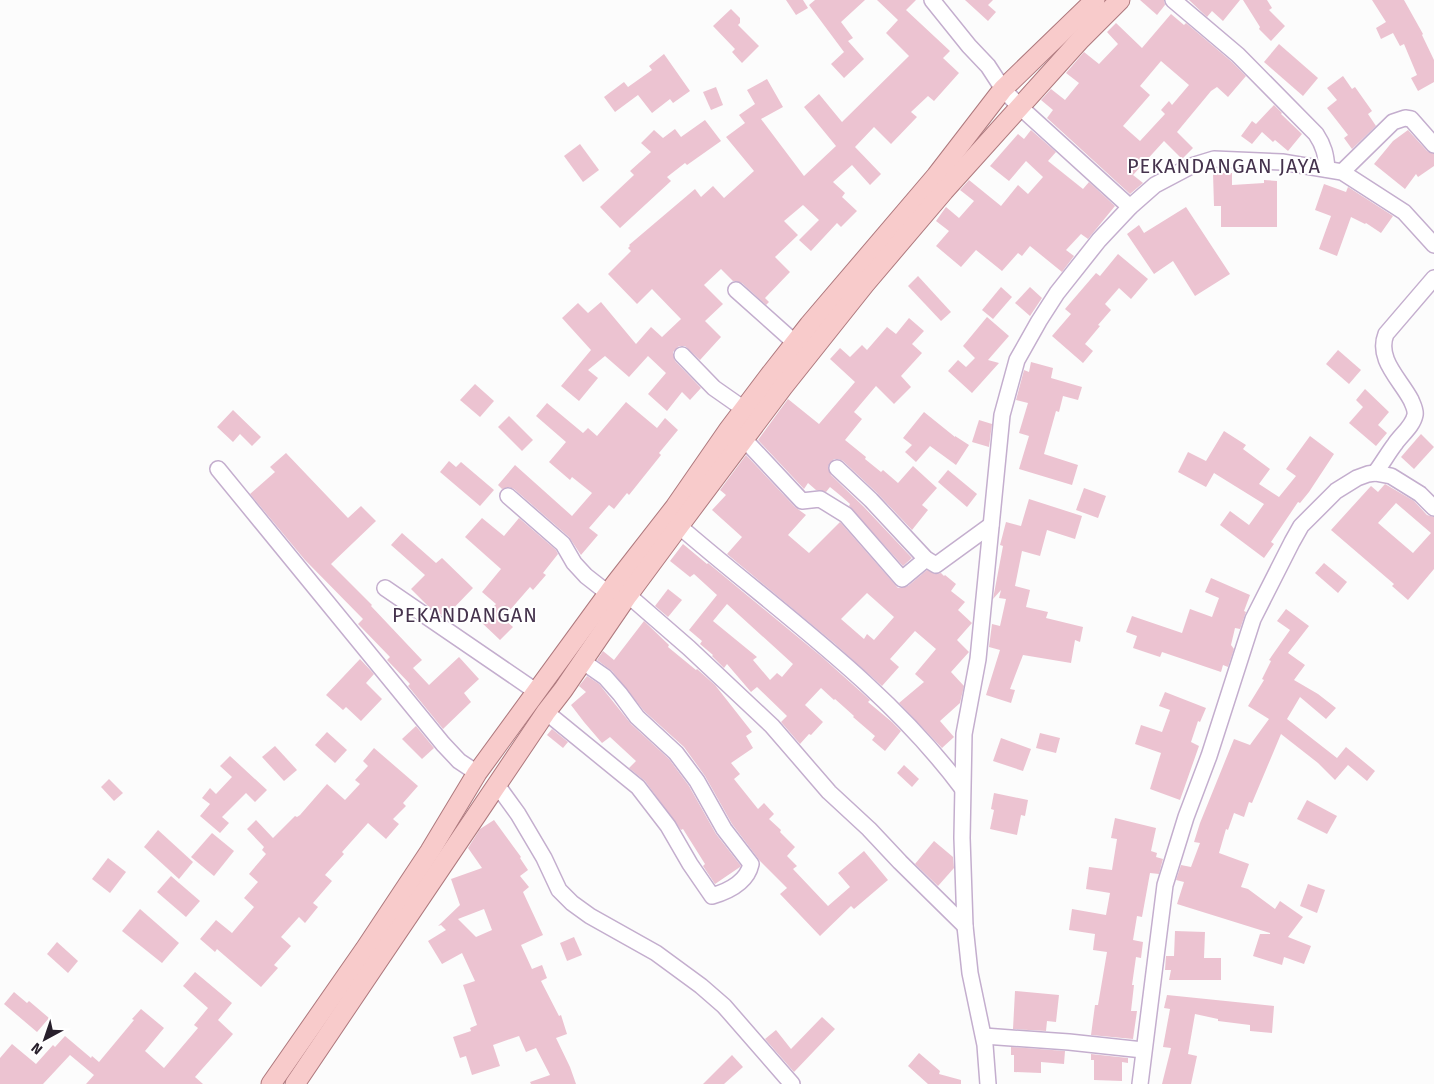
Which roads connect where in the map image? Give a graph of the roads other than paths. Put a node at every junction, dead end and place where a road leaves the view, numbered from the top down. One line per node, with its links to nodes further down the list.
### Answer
1 (932, 0): 5 (street)
2 (1095, 0): 5 (main road)
3 (1120, 0): 6 (main road)
4 (1173, 0): 8 (street)
5 (1004, 89): 6 (street); 9 (main road)
6 (1020, 107): 9 (main road); 10 (street)
7 (1434, 145): 8 (street)
8 (1334, 170): 10 (street); 11 (street)
9 (938, 186): 14 (main road)
10 (1130, 207): 23 (street)
11 (1434, 245)
12 (1434, 278): 20 (street)
13 (736, 290): 14 (street)
14 (796, 345): 16 (main road); 17 (main road)
15 (682, 355): 16 (street)
16 (739, 407): 27 (main road)
17 (744, 440): 24 (main road); 25 (street)
18 (837, 468): 25 (street)
19 (218, 469): 32 (street)
20 (1375, 473): 22 (street); 37 (street)
21 (508, 496): 27 (street)
22 (1434, 508)
23 (991, 525): 25 (street); 34 (street)
24 (679, 526): 28 (main road); 34 (street)
25 (926, 559)
26 (385, 588): 30 (street)
27 (606, 592): 30 (main road)
28 (631, 597): 29 (main road); 35 (street)
29 (582, 661): 31 (main road); 31 (street)
30 (531, 689): 32 (main road)
31 (546, 712): 33 (main road)
32 (477, 773): 33 (main road); 38 (main road)
33 (496, 785): 39 (main road); 40 (street)
34 (962, 788): 35 (street)
35 (965, 926): 36 (street)
36 (984, 1036): 37 (street); 41 (street)
37 (1143, 1050): 42 (street)
38 (271, 1084)
39 (296, 1084)
40 (792, 1084)
41 (988, 1084)
42 (1140, 1084)

